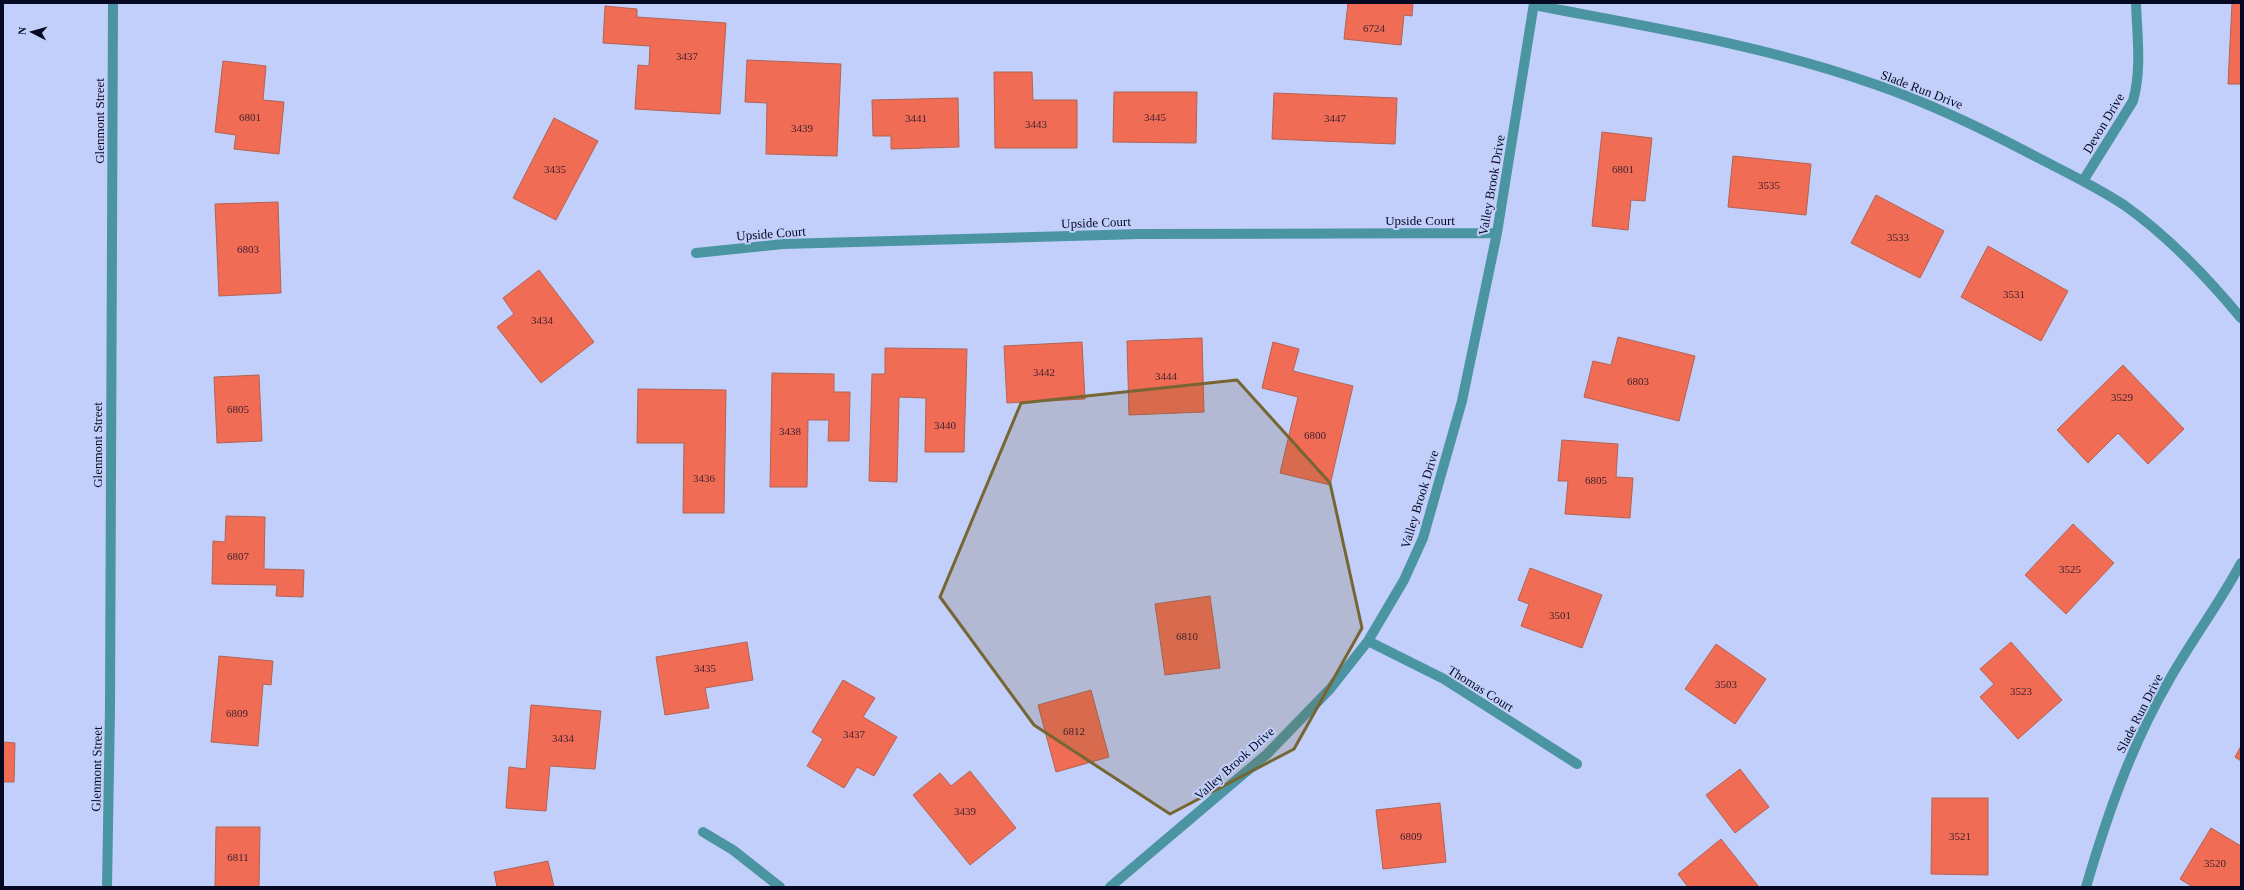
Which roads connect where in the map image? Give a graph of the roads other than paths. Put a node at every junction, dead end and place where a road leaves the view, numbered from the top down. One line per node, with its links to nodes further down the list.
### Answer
1 (113, 3): 12 (street, Glenmont Street)
2 (2136, 3): 4 (street, Devon Drive)
3 (1534, 4): 4 (street, Slade Run Drive); 5 (street, Valley Brook Drive)
4 (2083, 181): 7 (street, Slade Run Drive)
5 (1497, 233): 6 (street, Upside Court); 9 (street, Valley Brook Drive)
6 (696, 253)
7 (2241, 318)
8 (2241, 563): 15 (street, Slade Run Drive)
9 (1368, 641): 10 (street, Thomas Court); 14 (street, Valley Brook Drive)
10 (1576, 764)
11 (703, 832): 13 (street)
12 (107, 887)
13 (780, 887)
14 (1110, 887)
15 (2086, 887)

